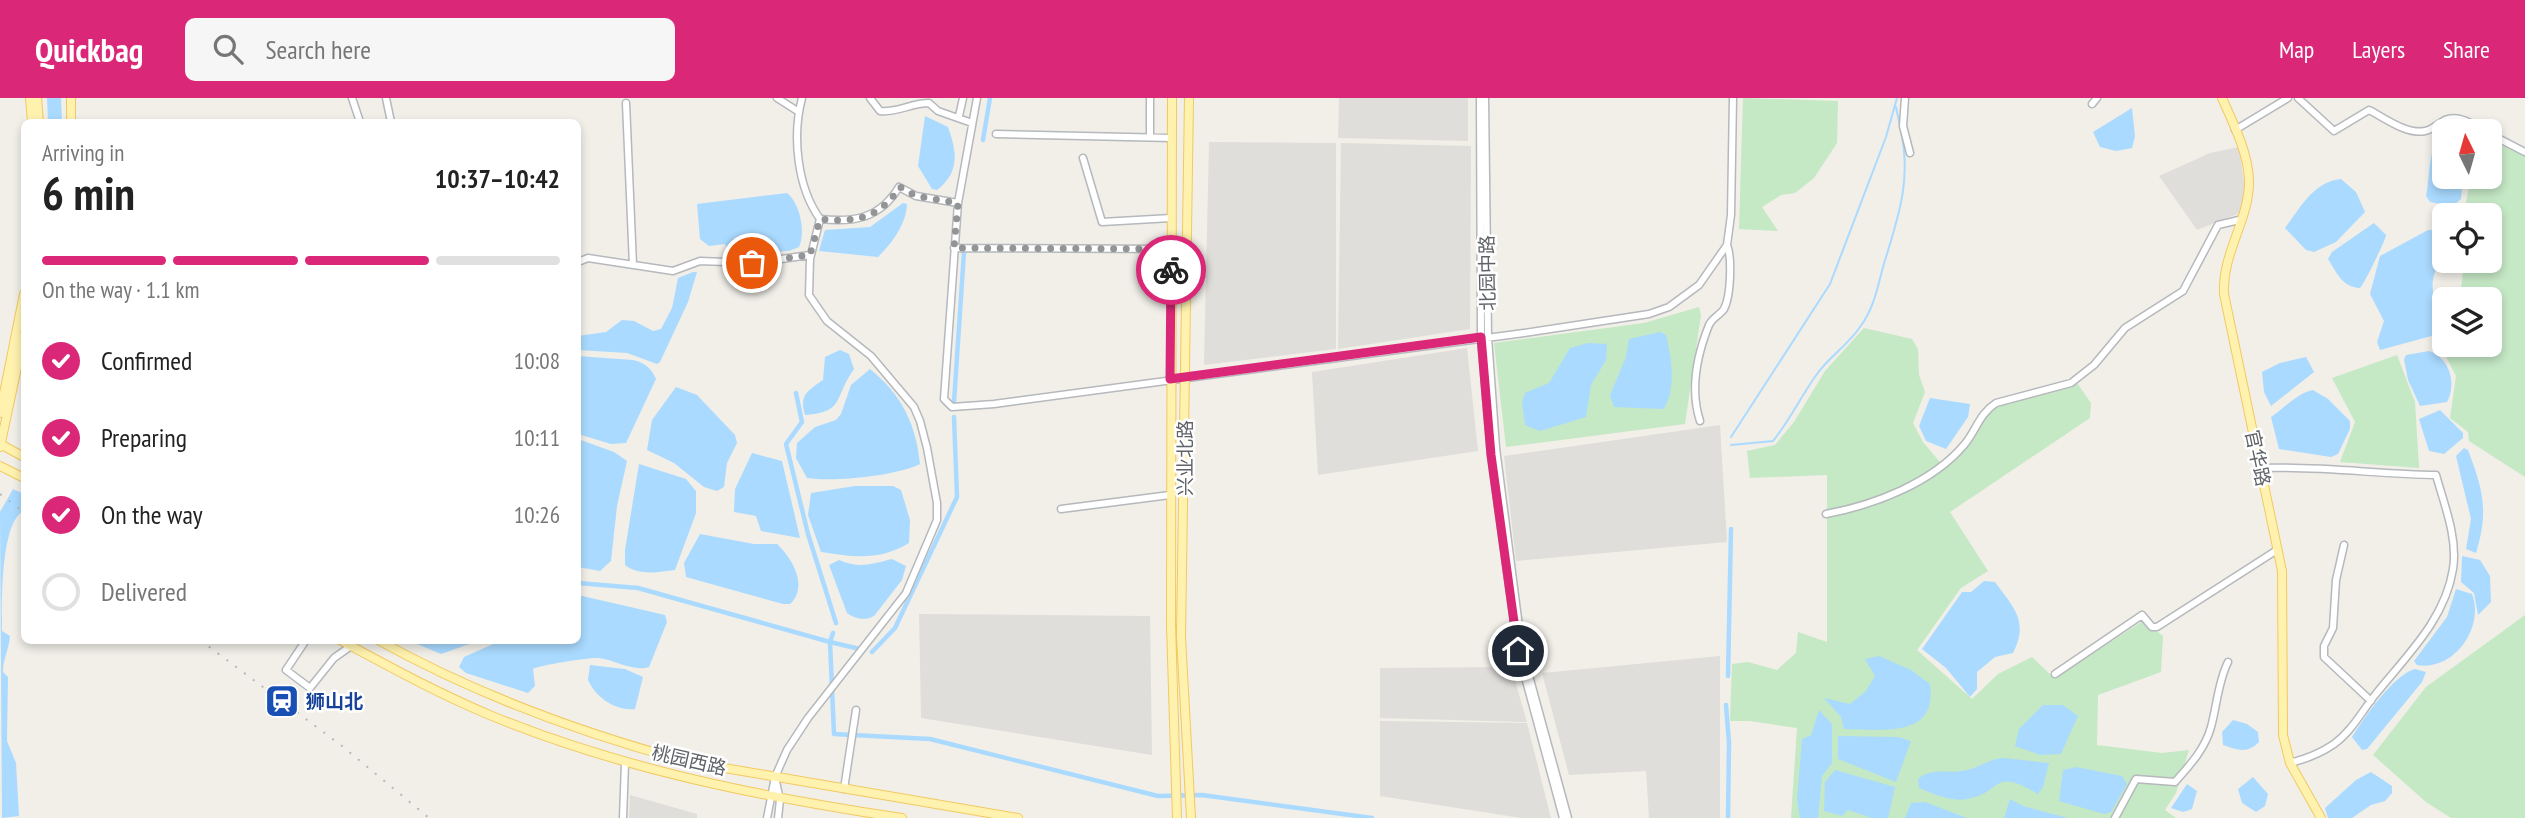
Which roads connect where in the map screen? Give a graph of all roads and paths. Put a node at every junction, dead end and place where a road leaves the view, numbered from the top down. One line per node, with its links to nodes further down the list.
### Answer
1 (30, 98): 23 (main road)
2 (37, 98): 24 (main road)
3 (71, 98): 25 (main road)
4 (352, 98): 26 (street)
5 (386, 98): 27 (street)
6 (777, 98): 21 (street)
7 (802, 98): 21 (street)
8 (870, 98): 22 (street)
9 (963, 98): 22 (street)
10 (977, 98): 28 (street)
11 (1150, 98): 32 (street)
12 (1172, 98): 33 (main road, 兴业北路)
13 (1189, 98): 51 (main road, 兴业北路)
14 (1482, 98): 49 (street, 北园中路)
15 (1733, 98): 42 (street)
16 (1905, 98): 36 (street)
17 (2222, 98): 30 (main road, 官华路)
18 (2288, 98): 30 (street)
19 (2298, 98): 29 (street)
20 (625, 103): 47 (street)
21 (799, 112): 40 (street)
22 (959, 116): 28 (street)
23 (32, 119)
24 (39, 119)
25 (71, 119)
26 (358, 119)
27 (390, 119)
28 (972, 123): 38 (street)
29 (2432, 127)
30 (2235, 130): 41 (main road, 官华路)
31 (996, 134): 32 (street)
32 (1150, 137): 33 (street)
33 (1172, 138): 39 (main road, 兴业北路)
34 (2502, 140): 35 (street)
35 (2525, 152)
36 (1910, 153)
37 (1083, 158): 39 (street)
38 (958, 203): 40 (street); 43 (street)
39 (1171, 218): 44 (main road, 兴业北路)
40 (820, 219): 45 (street)
41 (2239, 220): 58 (main road, 官华路); 62 (street)
42 (1727, 245): 49 (street); 54 (street)
43 (954, 248): 44 (street); 52 (street)
44 (1171, 249): 52 (main road, 兴业北路)
45 (810, 255): 47 (street); 75 (street)
46 (581, 261): 47 (street)
47 (633, 265)
48 (21, 309): 53 (main road)
49 (1484, 337): 51 (street); 86 (street, 北园中路); 87 (street, 北园中路)
50 (21, 349): 55 (main road)
51 (1184, 377): 52 (street); 85 (main road, 兴业北路)
52 (1170, 379): 60 (main road, 兴业北路)
53 (0, 413)
54 (1700, 421)
55 (0, 445): 56 (main road)
56 (21, 456)
57 (0, 466): 59 (main road)
58 (2260, 468): 64 (main road, 官华路); 71 (street)
59 (21, 476)
60 (1170, 495): 61 (street); 84 (main road, 兴业北路)
61 (1061, 509)
62 (1826, 514)
63 (2344, 545): 71 (street)
64 (2277, 550): 70 (street); 74 (main road, 官华路)
65 (303, 644): 68 (street)
66 (347, 644): 68 (main road, 桃园西路)
67 (385, 644): 75 (main road, 桃园西路)
68 (351, 646): 73 (main road, 桃园西路)
69 (2228, 662): 88 (street)
70 (2055, 674)
71 (2371, 701): 74 (street)
72 (856, 710): 76 (street)
73 (625, 762): 77 (main road, 桃园西路); 79 (street)
74 (2290, 763): 89 (main road, 官华路)
75 (775, 777): 76 (main road, 桃园西路); 77 (street); 78 (street)
76 (844, 789): 83 (main road, 桃园西路)
77 (769, 798): 78 (main road, 桃园西路); 80 (street)
78 (780, 800): 81 (street); 82 (main road, 桃园西路)
79 (623, 818)
80 (767, 818)
81 (778, 818)
82 (902, 818)
83 (1018, 818)
84 (1175, 818)
85 (1194, 818)
86 (1563, 818)
87 (1568, 818)
88 (2115, 818)
89 (2321, 818)

